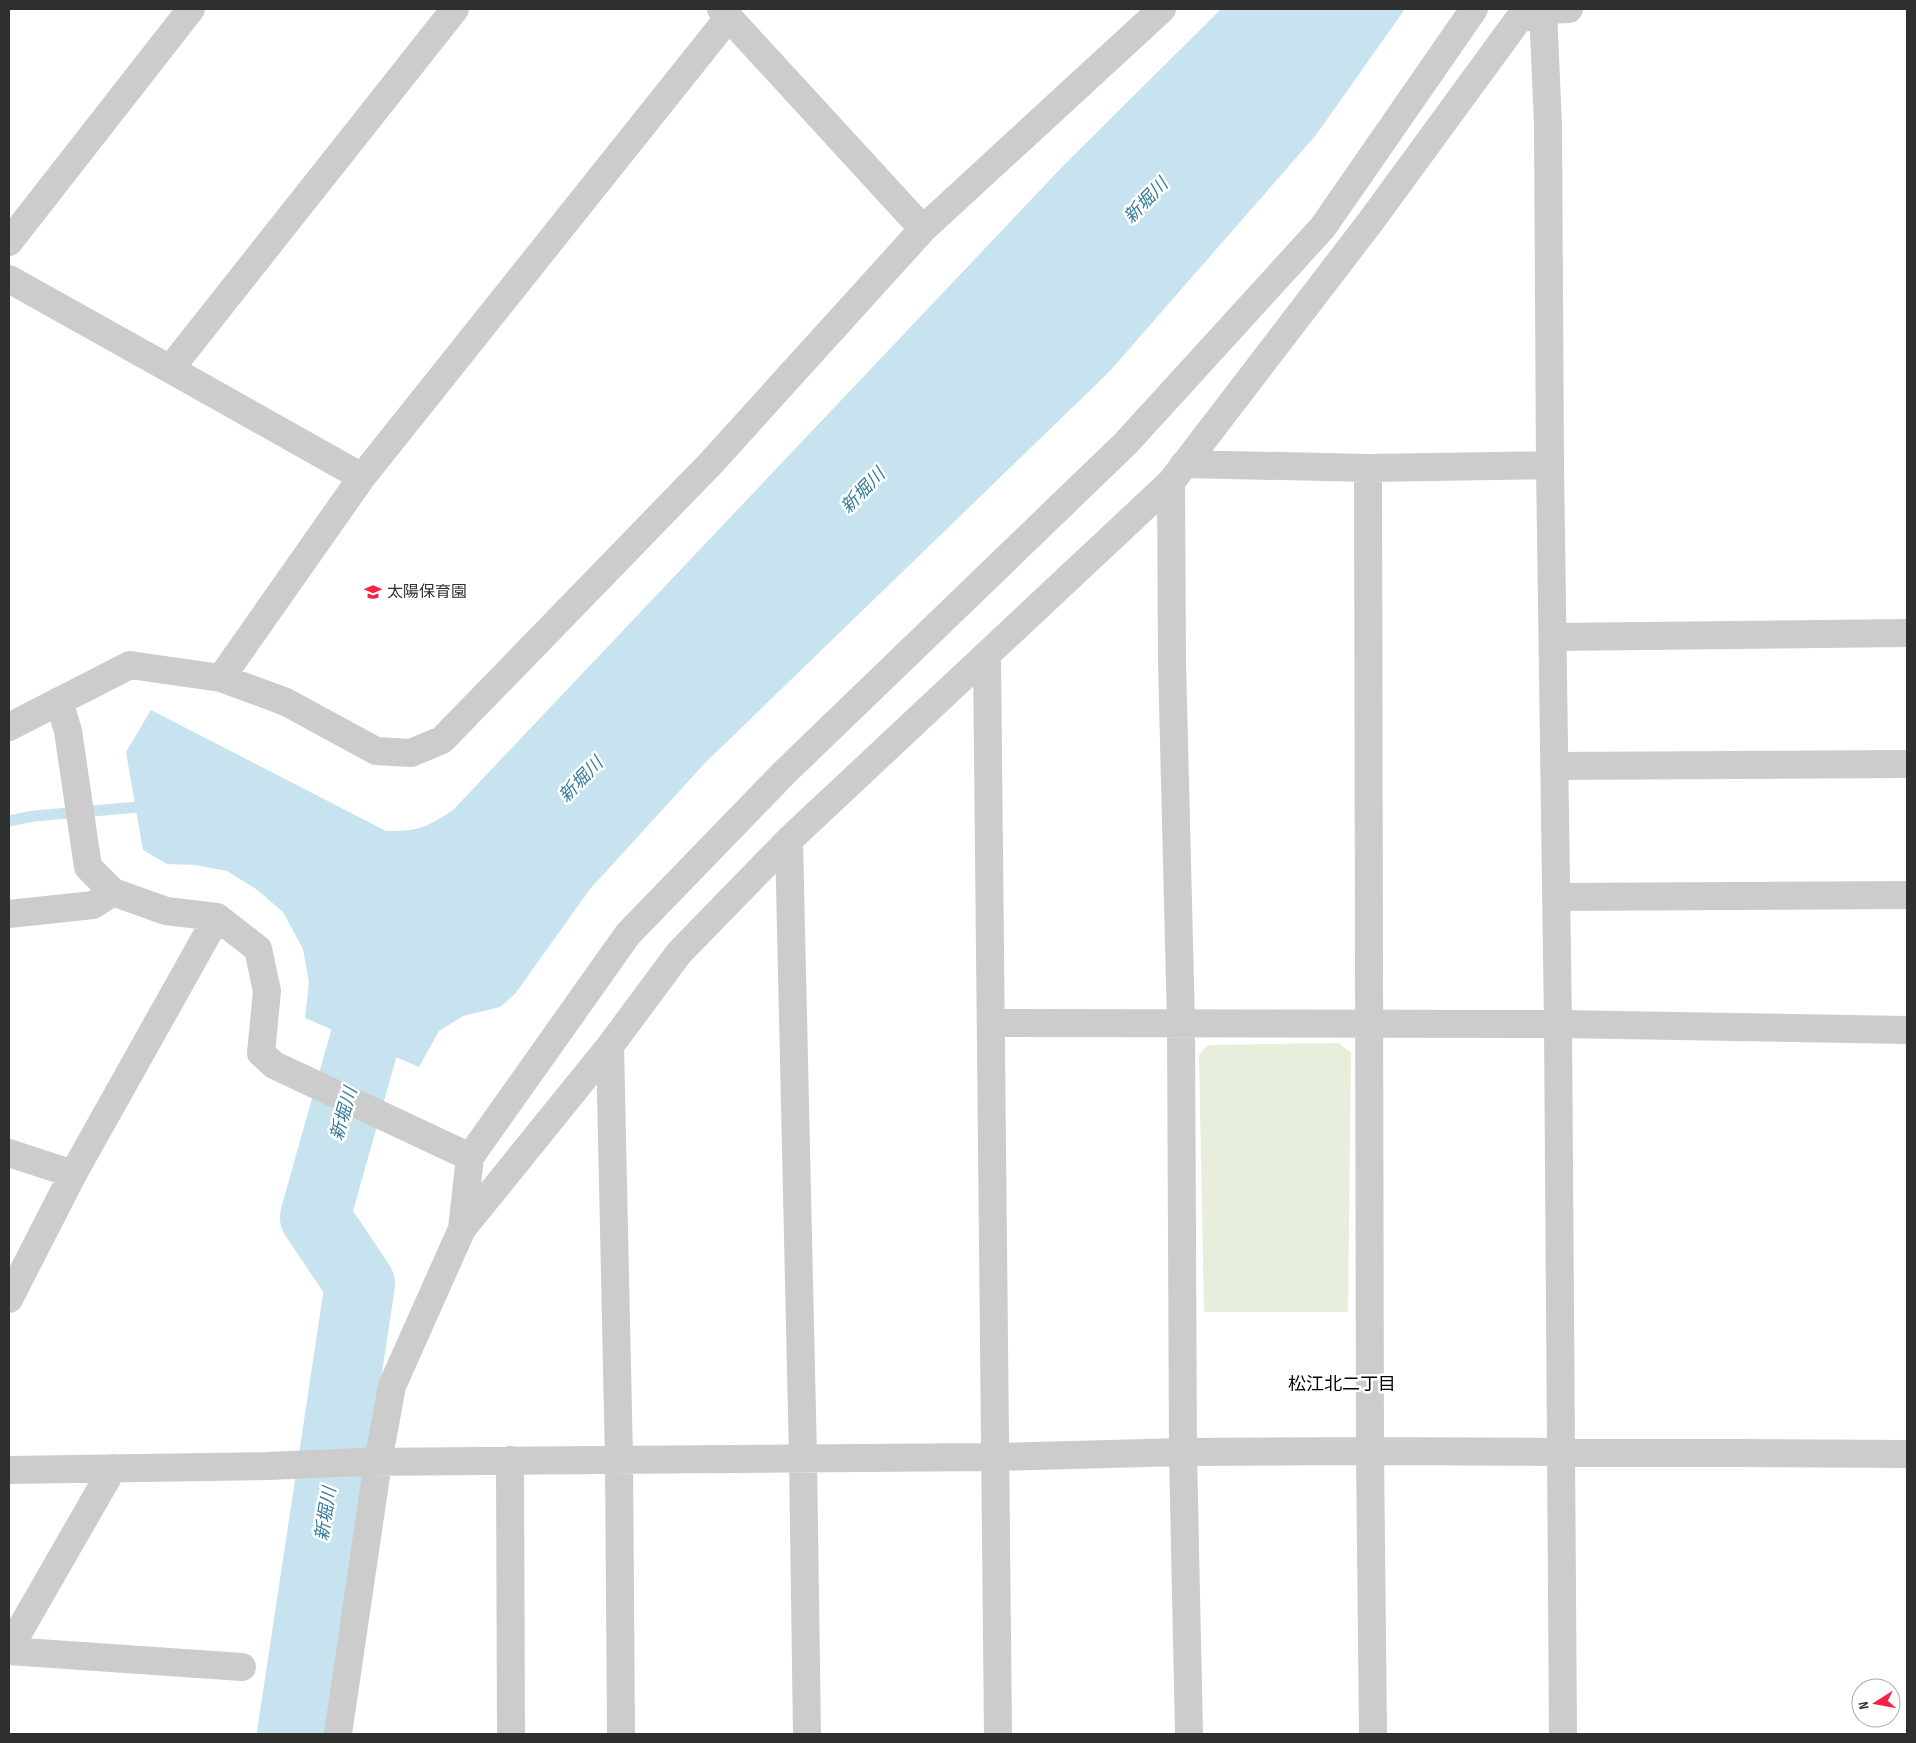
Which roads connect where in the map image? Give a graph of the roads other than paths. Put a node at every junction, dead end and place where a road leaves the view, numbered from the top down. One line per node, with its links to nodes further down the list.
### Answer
1 (191, 9): 8 (street)
2 (455, 9): 10 (street)
3 (1162, 9): 7 (street)
4 (1474, 9): 35 (street)
5 (1556, 9): 11 (street); 13 (street)
6 (725, 13): 7 (street); 14 (street)
7 (923, 230): 18 (street)
8 (9, 242)
9 (9, 279): 10 (street)
10 (170, 369): 14 (street)
11 (1550, 465): 12 (street); 16 (street)
12 (1368, 468): 13 (street); 31 (street)
13 (1178, 473): 17 (street); 30 (street)
14 (362, 477): 18 (street)
15 (1907, 632): 16 (street)
16 (1553, 638): 22 (street)
17 (987, 656): 23 (street); 29 (street)
18 (221, 678): 19 (street)
19 (58, 701): 20 (street); 24 (street)
20 (9, 727)
21 (1907, 764): 22 (street)
22 (1554, 766): 26 (street)
23 (788, 840): 34 (street); 45 (street)
24 (114, 892): 27 (street); 28 (street)
25 (1907, 895): 26 (street)
26 (1556, 896): 32 (street)
27 (9, 914)
28 (217, 917): 35 (street); 37 (street)
29 (992, 1023): 30 (street); 44 (street)
30 (1181, 1024): 31 (street); 41 (street)
31 (1370, 1024): 32 (street); 40 (street)
32 (1558, 1024): 33 (street); 42 (street)
33 (1907, 1030)
34 (610, 1046): 38 (street); 47 (street)
35 (459, 1151): 38 (street)
36 (9, 1153): 37 (street)
37 (73, 1174): 39 (street)
38 (462, 1229): 48 (street)
39 (9, 1299)
40 (1370, 1451): 41 (street); 42 (street); 59 (street)
41 (1182, 1452): 44 (street); 58 (street)
42 (1560, 1452): 43 (street); 60 (street)
43 (1907, 1454)
44 (995, 1457): 45 (street); 57 (street)
45 (803, 1458): 47 (street); 56 (street)
46 (510, 1460): 47 (street); 48 (street); 54 (street)
47 (619, 1460): 55 (street)
48 (370, 1462): 49 (street); 53 (street)
49 (113, 1468): 50 (street); 51 (street)
50 (9, 1470)
51 (9, 1650): 52 (street)
52 (242, 1667)
53 (338, 1734)
54 (511, 1734)
55 (621, 1734)
56 (807, 1734)
57 (998, 1734)
58 (1189, 1734)
59 (1373, 1734)
60 (1563, 1734)

